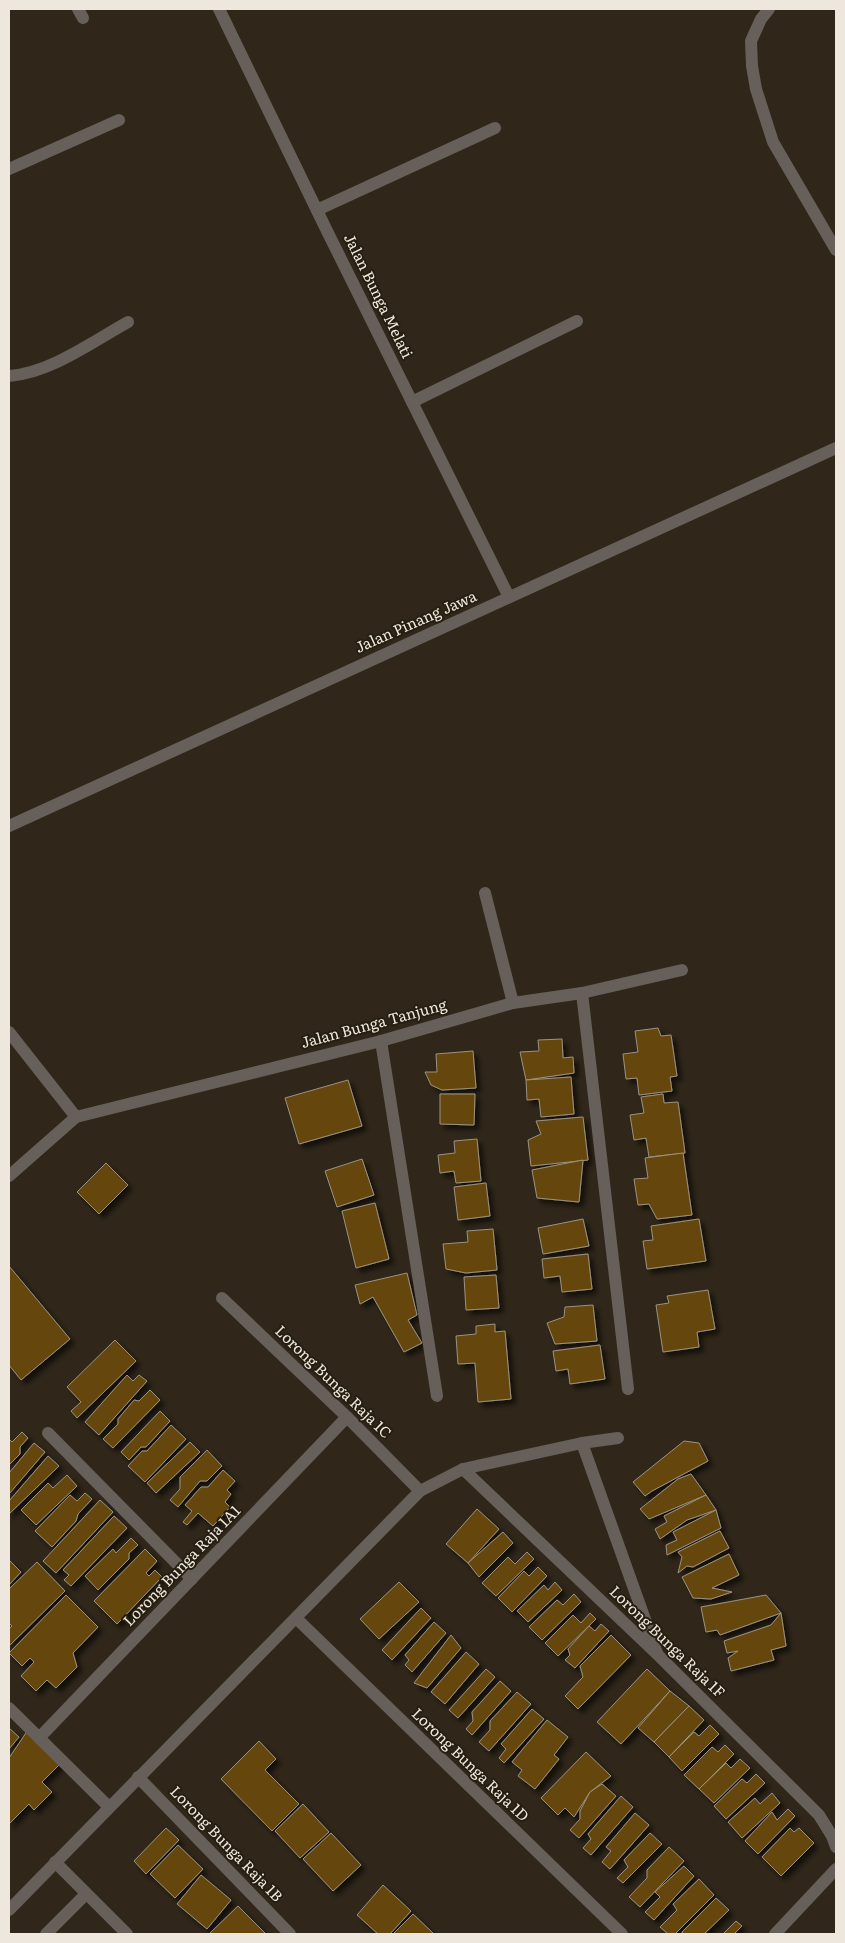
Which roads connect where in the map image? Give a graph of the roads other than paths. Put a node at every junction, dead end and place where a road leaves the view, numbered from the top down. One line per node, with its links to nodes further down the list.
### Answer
1 (219, 9): 6 (street, Jalan Bunga Melati)
2 (769, 9): 7 (street)
3 (119, 120): 5 (street)
4 (495, 128): 6 (street)
5 (9, 169)
6 (317, 210): 11 (street, Jalan Bunga Melati)
7 (836, 250)
8 (577, 321): 11 (street)
9 (128, 322): 10 (street)
10 (9, 376)
11 (412, 402): 13 (street, Jalan Bunga Melati)
12 (836, 448): 13 (street, Jalan Pinang Jawa)
13 (510, 597): 14 (street, Jalan Pinang Jawa)
14 (9, 826)
15 (485, 893): 18 (street)
16 (682, 970): 17 (street, Jalan Bunga Tanjung)
17 (582, 993): 18 (street, Jalan Bunga Tanjung); 24 (street)
18 (513, 1003): 20 (street, Jalan Bunga Tanjung)
19 (9, 1032): 21 (street)
20 (381, 1040): 21 (street, Jalan Bunga Tanjung); 25 (street)
21 (76, 1116): 22 (street)
22 (9, 1176)
23 (222, 1298): 26 (street, Lorong Bunga Raja 1C)
24 (628, 1389)
25 (437, 1396)
26 (347, 1417): 31 (street, Lorong Bunga Raja 1C); 32 (street, Lorong Bunga Raja 1A1)
27 (48, 1433): 32 (street)
28 (618, 1438): 29 (street)
29 (582, 1443): 30 (street); 34 (street)
30 (463, 1469): 31 (street); 34 (street, Lorong Bunga Raja 1F)
31 (420, 1491): 33 (street)
32 (192, 1579): 36 (street, Lorong Bunga Raja 1A1)
33 (296, 1618): 37 (street); 47 (street, Lorong Bunga Raja 1D)
34 (658, 1656): 39 (street, Lorong Bunga Raja 1F)
35 (9, 1708): 36 (street)
36 (39, 1738): 38 (street)
37 (138, 1777): 38 (street); 46 (street, Lorong Bunga Raja 1B)
38 (109, 1807): 40 (street)
39 (836, 1847)
40 (55, 1862): 42 (street); 43 (street)
41 (836, 1870): 48 (street)
42 (86, 1894): 44 (street); 45 (street)
43 (9, 1910)
44 (46, 1934)
45 (127, 1934)
46 (290, 1934)
47 (622, 1934)
48 (774, 1934)

